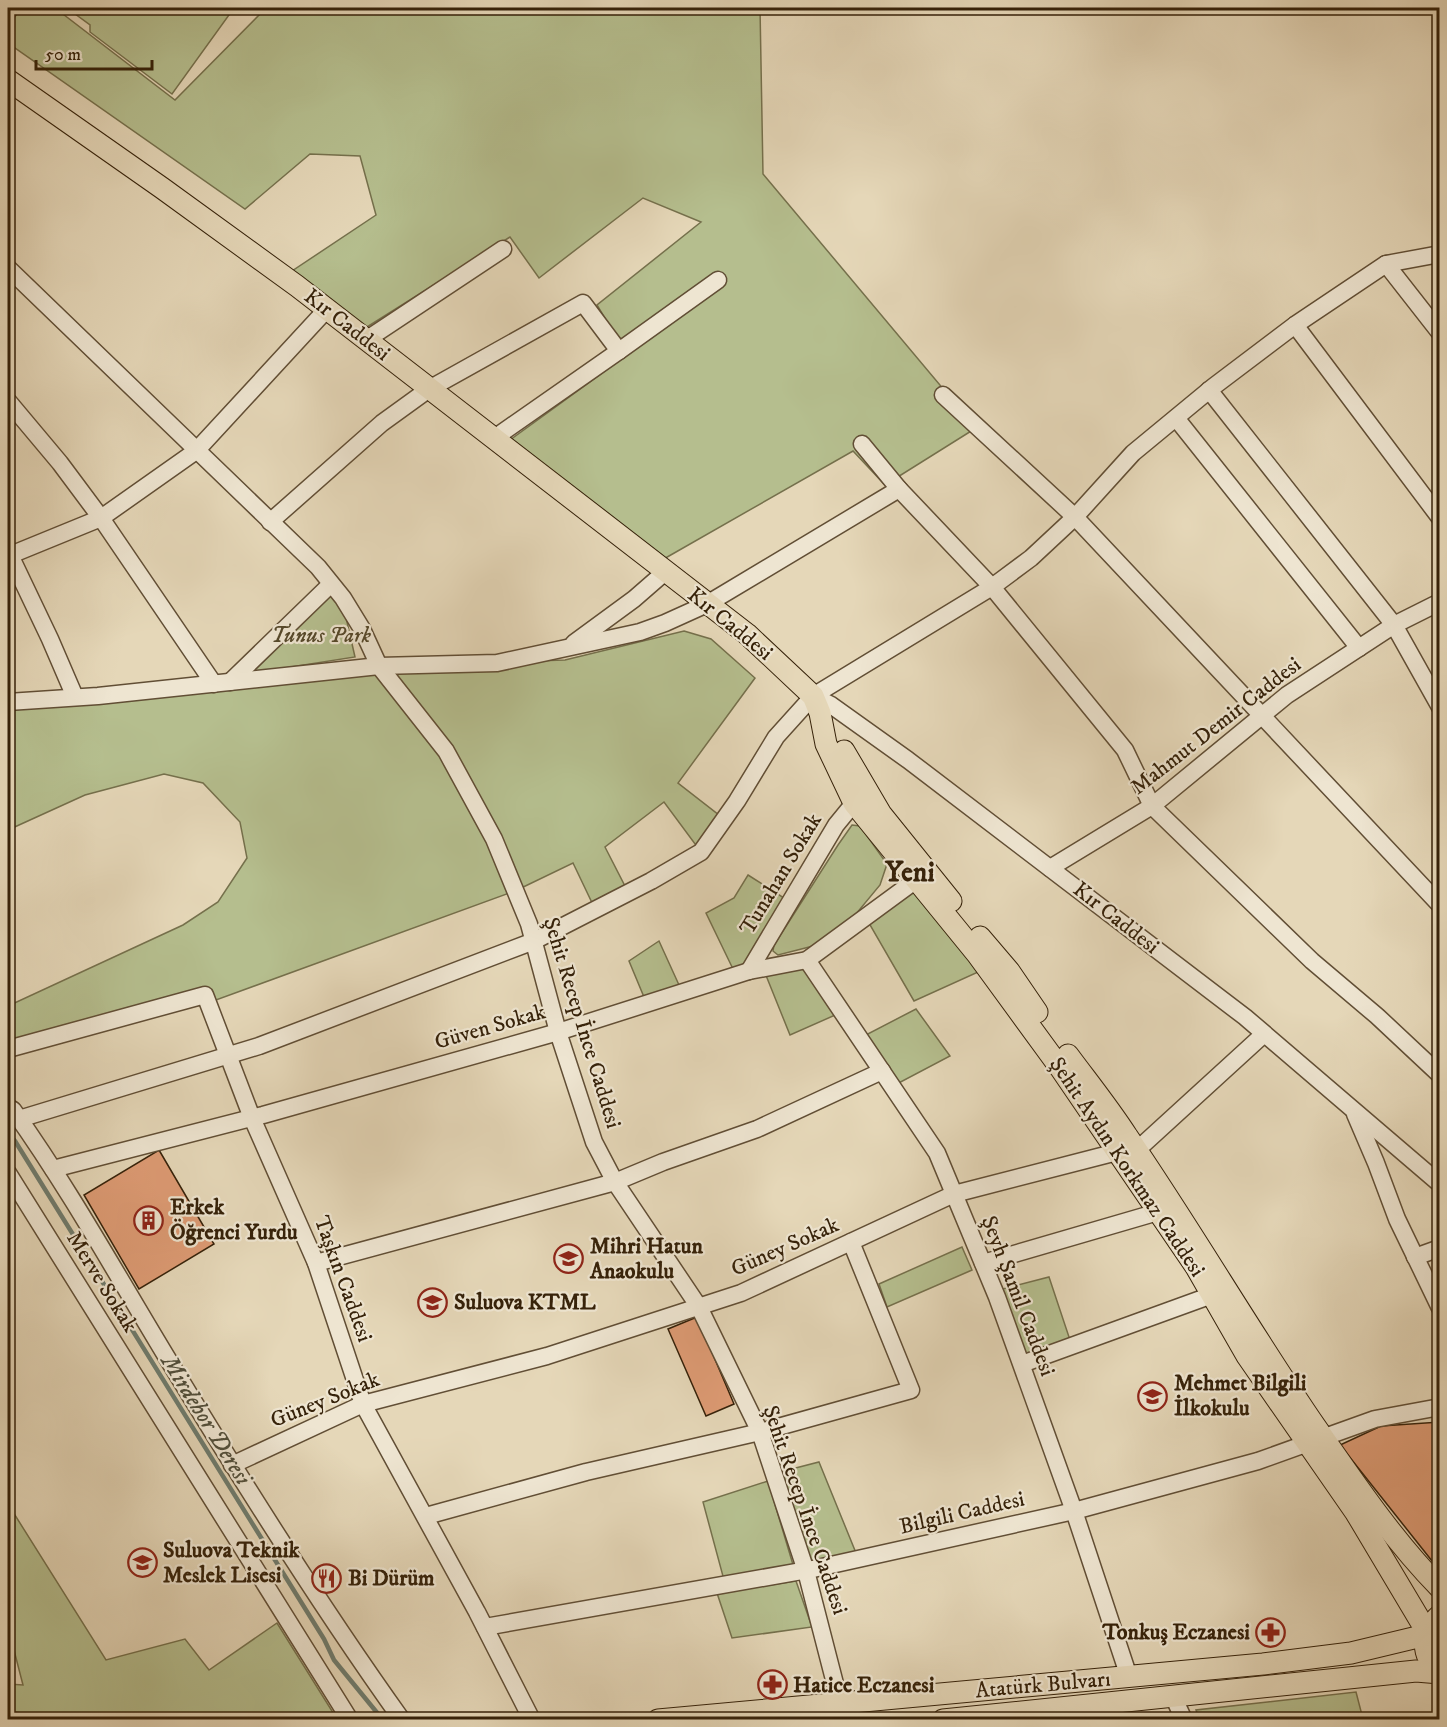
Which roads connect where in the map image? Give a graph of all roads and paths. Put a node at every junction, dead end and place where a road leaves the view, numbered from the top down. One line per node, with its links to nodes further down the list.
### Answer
1 (8, 80): 7 (main road, Kır Caddesi)
2 (503, 249): 10 (street)
3 (1440, 254): 4 (street)
4 (1386, 264): 8 (street); 9 (street)
5 (8, 268): 19 (street, Şehit Recep İnce Caddesi)
6 (718, 280): 11 (street)
7 (327, 309): 10 (main road, Kır Caddesi); 19 (street)
8 (1296, 325): 13 (street); 23 (street)
9 (1440, 333)
10 (366, 340): 12 (main road, Kır Caddesi)
11 (619, 351): 12 (street); 17 (street)
12 (429, 389): 17 (main road, Kır Caddesi); 24 (street)
13 (1209, 390): 16 (street); 31 (street)
14 (943, 395): 22 (street)
15 (8, 401): 21 (street)
16 (1176, 417): 22 (street); 33 (street)
17 (493, 439): 26 (main road, Kır Caddesi)
18 (862, 444): 20 (street)
19 (196, 451): 21 (street); 24 (street, Şehit Recep İnce Caddesi)
20 (899, 489): 28 (street); 30 (street)
21 (101, 518): 25 (street); 35 (street)
22 (1075, 518): 28 (street); 40 (street)
23 (1440, 518)
24 (270, 522): 27 (street, Şehit Recep İnce Caddesi)
25 (9, 555): 36 (street)
26 (665, 572): 30 (main road, Kır Caddesi); 32 (street)
27 (332, 584): 34 (street, Şehit Recep İnce Caddesi); 35 (street)
28 (992, 587): 38 (street); 42 (street)
29 (1440, 602): 31 (street, Mahmut Demir Caddesi)
30 (707, 604): 32 (street); 38 (main road, Kır Caddesi)
31 (1394, 626): 33 (street, Mahmut Demir Caddesi); 39 (street)
32 (570, 646): 34 (street)
33 (1359, 648): 40 (street, Mahmut Demir Caddesi)
34 (379, 666): 35 (street); 46 (street, Şehit Recep İnce Caddesi)
35 (222, 683): 36 (street)
36 (75, 698): 37 (street)
37 (8, 702)
38 (817, 704): 41 (main road, Şehit Aydın Korkmaz Caddesi); 43 (street, Kır Caddesi); 46 (street); 59 (main road, Şehit Aydın Korkmaz Caddesi)
39 (1440, 707)
40 (1262, 716): 42 (street, Mahmut Demir Caddesi); 45 (street)
41 (854, 803): 44 (main road, Şehit Aydın Korkmaz Caddesi); 48 (street, Tunahan Sokak)
42 (1152, 806): 43 (street, Mahmut Demir Caddesi); 54 (street)
43 (1050, 868): 50 (street, Kır Caddesi)
44 (916, 880): 47 (street, Güven Sokak); 59 (main road, Şehit Aydın Korkmaz Caddesi)
45 (1440, 905)
46 (534, 941): 49 (street, Şehit Recep İnce Caddesi); 52 (street)
47 (807, 960): 48 (street, Güven Sokak); 53 (street, Şeyh Şamil Caddesi)
48 (749, 971): 49 (street, Güven Sokak)
49 (558, 1032): 57 (street, Güven Sokak); 62 (street, Şehit Recep İnce Caddesi)
50 (1264, 1034): 56 (street, Kır Caddesi); 59 (street)
51 (8, 1049): 52 (street, Taşkın Caddesi)
52 (228, 1057): 57 (street, Taşkın Caddesi); 58 (street)
53 (882, 1071): 62 (street); 64 (street, Şeyh Şamil Caddesi)
54 (1440, 1075)
55 (8, 1107): 58 (street)
56 (1352, 1108): 63 (street, Kır Caddesi); 68 (street)
57 (252, 1118): 60 (street, Güven Sokak); 69 (street, Taşkın Caddesi)
58 (19, 1119): 60 (street)
59 (1127, 1151): 64 (street, Güney Sokak); 65 (main road, Şehit Aydın Korkmaz Caddesi); 78 (main road, Şehit Aydın Korkmaz Caddesi)
60 (53, 1168): 79 (street)
61 (8, 1173): 92 (street, Merve Sokak)
62 (615, 1182): 69 (street); 72 (street, Şehit Recep İnce Caddesi)
63 (1440, 1184)
64 (954, 1194): 66 (street, Güney Sokak); 70 (street, Şeyh Şamil Caddesi)
65 (1158, 1212): 70 (street); 71 (main road, Şehit Aydın Korkmaz Caddesi)
66 (850, 1242): 72 (street, Güney Sokak); 77 (street)
67 (1440, 1248): 68 (street)
68 (1415, 1257): 73 (street)
69 (316, 1263): 75 (street, Taşkın Caddesi)
70 (983, 1263): 74 (street, Şeyh Şamil Caddesi)
71 (1212, 1295): 74 (street); 78 (main road, Şehit Aydın Korkmaz Caddesi)
72 (699, 1307): 75 (street, Güney Sokak); 77 (street, Şehit Recep İnce Caddesi)
73 (1440, 1308)
74 (1022, 1364): 80 (street, Şeyh Şamil Caddesi)
75 (363, 1404): 79 (street, Güney Sokak); 81 (street, Taşkın Caddesi)
76 (1440, 1407): 78 (street, Bilgili Caddesi)
77 (760, 1432): 81 (street); 82 (street, Şehit Recep İnce Caddesi)
78 (1316, 1440): 80 (street, Bilgili Caddesi); 83 (main road, Şehit Aydın Korkmaz Caddesi); 86 (main road, Şehit Aydın Korkmaz Caddesi)
79 (232, 1465): 93 (street)
80 (1074, 1511): 82 (street, Bilgili Caddesi); 88 (street, Şeyh Şamil Caddesi)
81 (426, 1516): 85 (street, Taşkın Caddesi)
82 (806, 1570): 85 (street, Bilgili Caddesi); 90 (street, Şehit Recep İnce Caddesi)
83 (1440, 1588)
84 (1440, 1615): 86 (main road)
85 (485, 1627): 94 (street, Taşkın Caddesi)
86 (1426, 1633): 87 (main road, Şehit Aydın Korkmaz Caddesi); 88 (main road, Atatürk Bulvarı)
87 (1440, 1672): 89 (main road, Atatürk Bulvarı)
88 (1130, 1677): 90 (main road, Atatürk Bulvarı)
89 (1173, 1696): 91 (main road, Atatürk Bulvarı); 97 (street)
90 (840, 1703): 95 (main road, Atatürk Bulvarı)
91 (1075, 1713): 96 (main road, Atatürk Bulvarı)
92 (350, 1719)
93 (402, 1719)
94 (532, 1719)
95 (658, 1719)
96 (942, 1719)
97 (1184, 1719)

